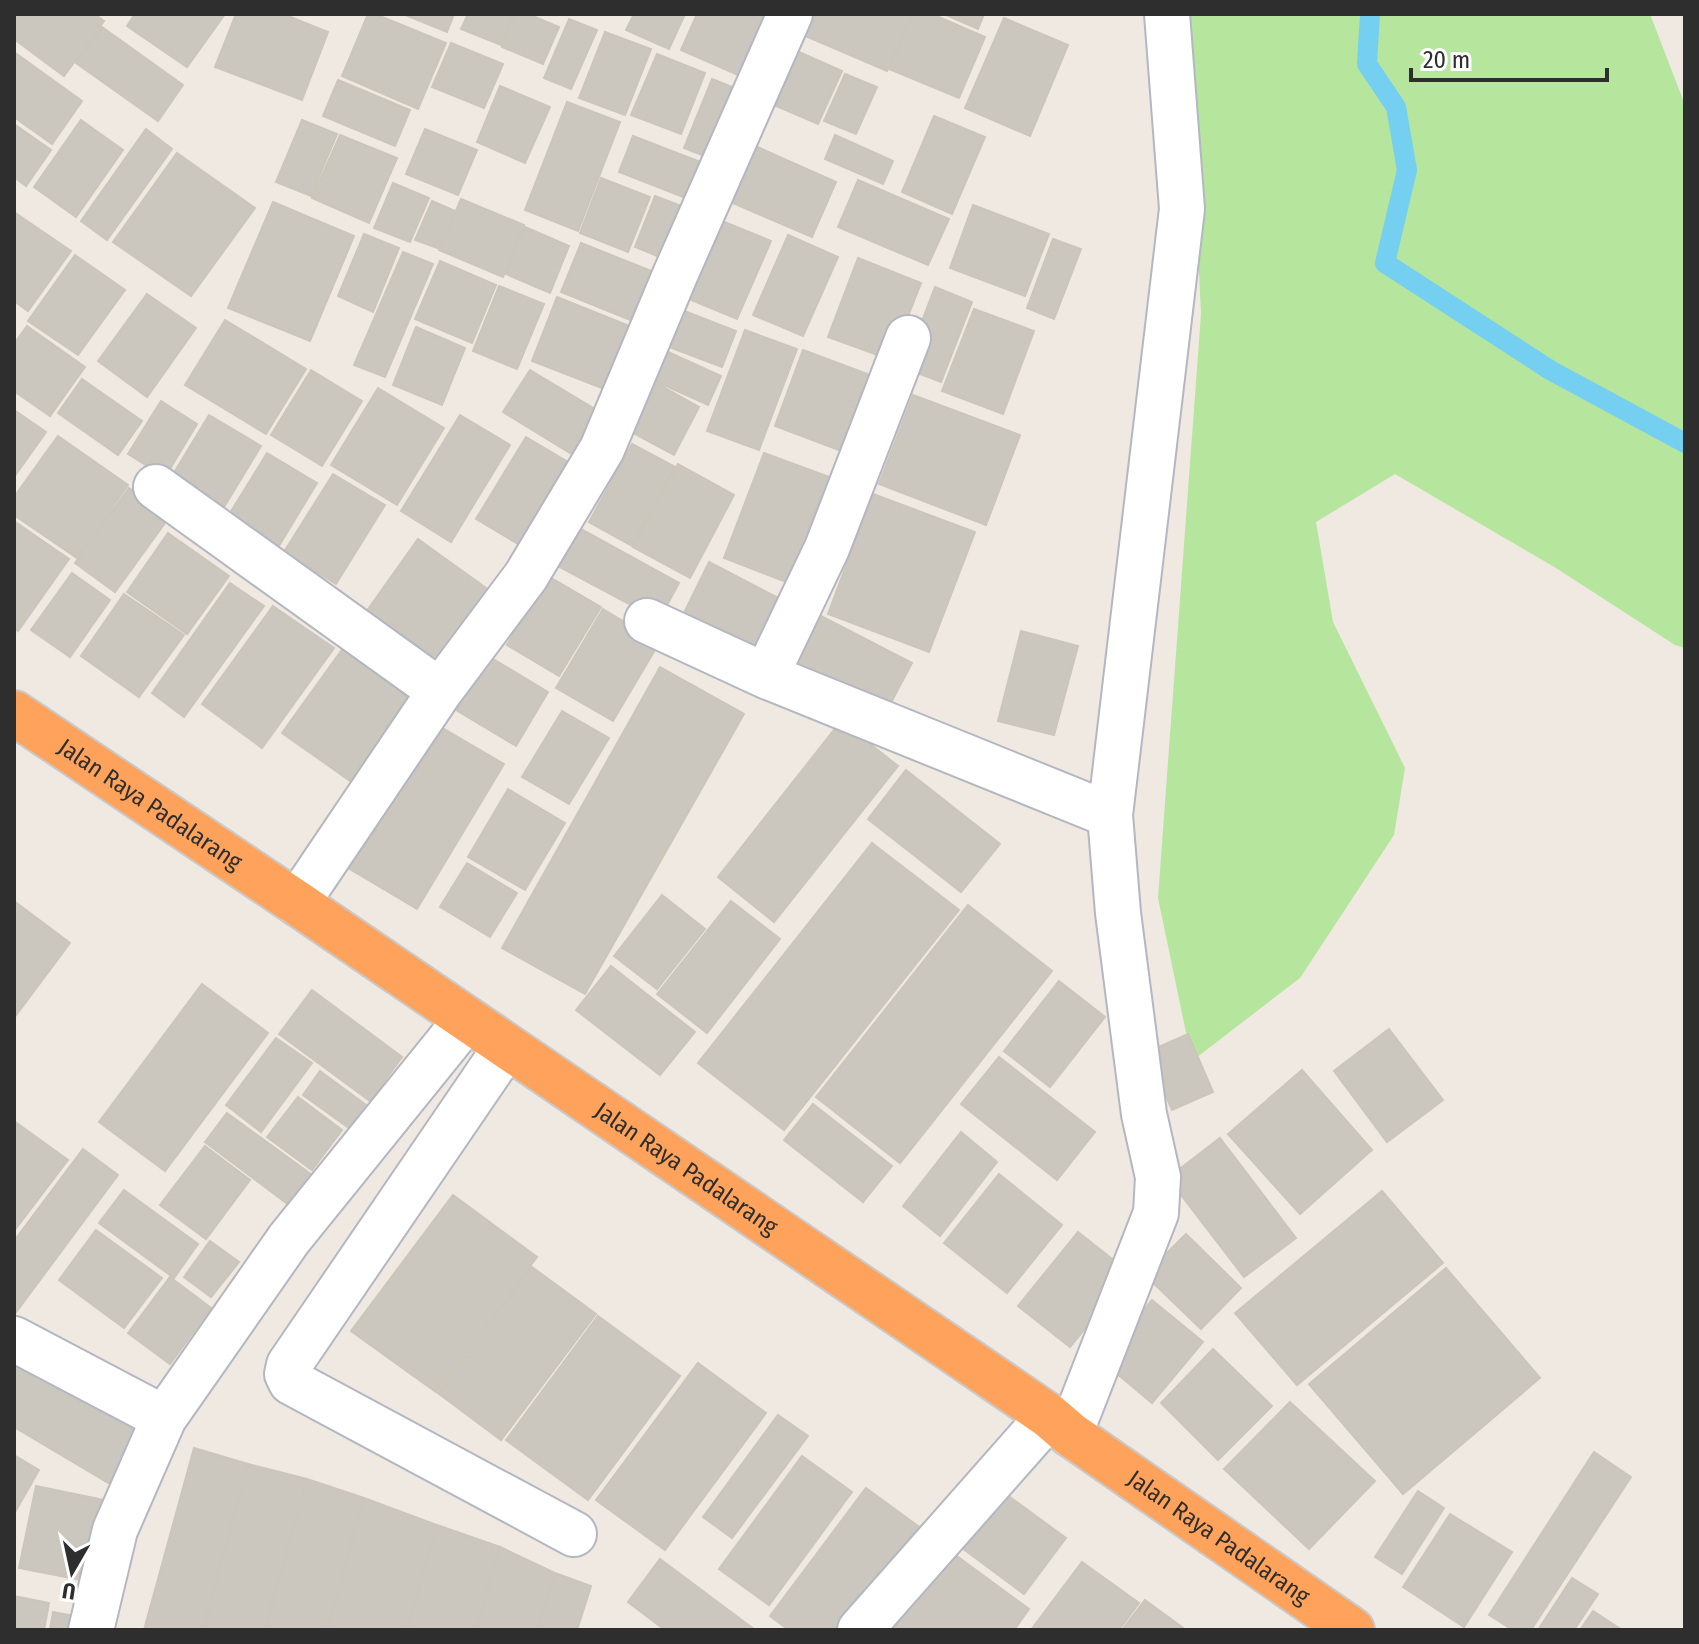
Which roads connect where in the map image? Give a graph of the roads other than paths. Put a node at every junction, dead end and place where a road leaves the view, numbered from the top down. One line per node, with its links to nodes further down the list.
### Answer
1 (790, 14): 7 (street)
2 (1167, 14): 9 (street)
3 (908, 338): 6 (street)
4 (156, 487): 7 (street)
5 (647, 621): 6 (street)
6 (766, 676): 9 (street)
7 (440, 691): 10 (street)
8 (14, 713): 10 (highway, Jalan Raya Padalarang)
9 (1110, 815): 15 (street)
10 (297, 903): 11 (highway, Jalan Raya Padalarang)
11 (466, 1020): 12 (highway, Jalan Raya Padalarang); 14 (street)
12 (506, 1047): 15 (highway, Jalan Raya Padalarang); 16 (street)
13 (14, 1339): 14 (street)
14 (164, 1418): 17 (street)
15 (1060, 1425): 18 (street); 19 (highway, Jalan Raya Padalarang)
16 (574, 1534)
17 (91, 1630)
18 (860, 1630)
19 (1352, 1630)

